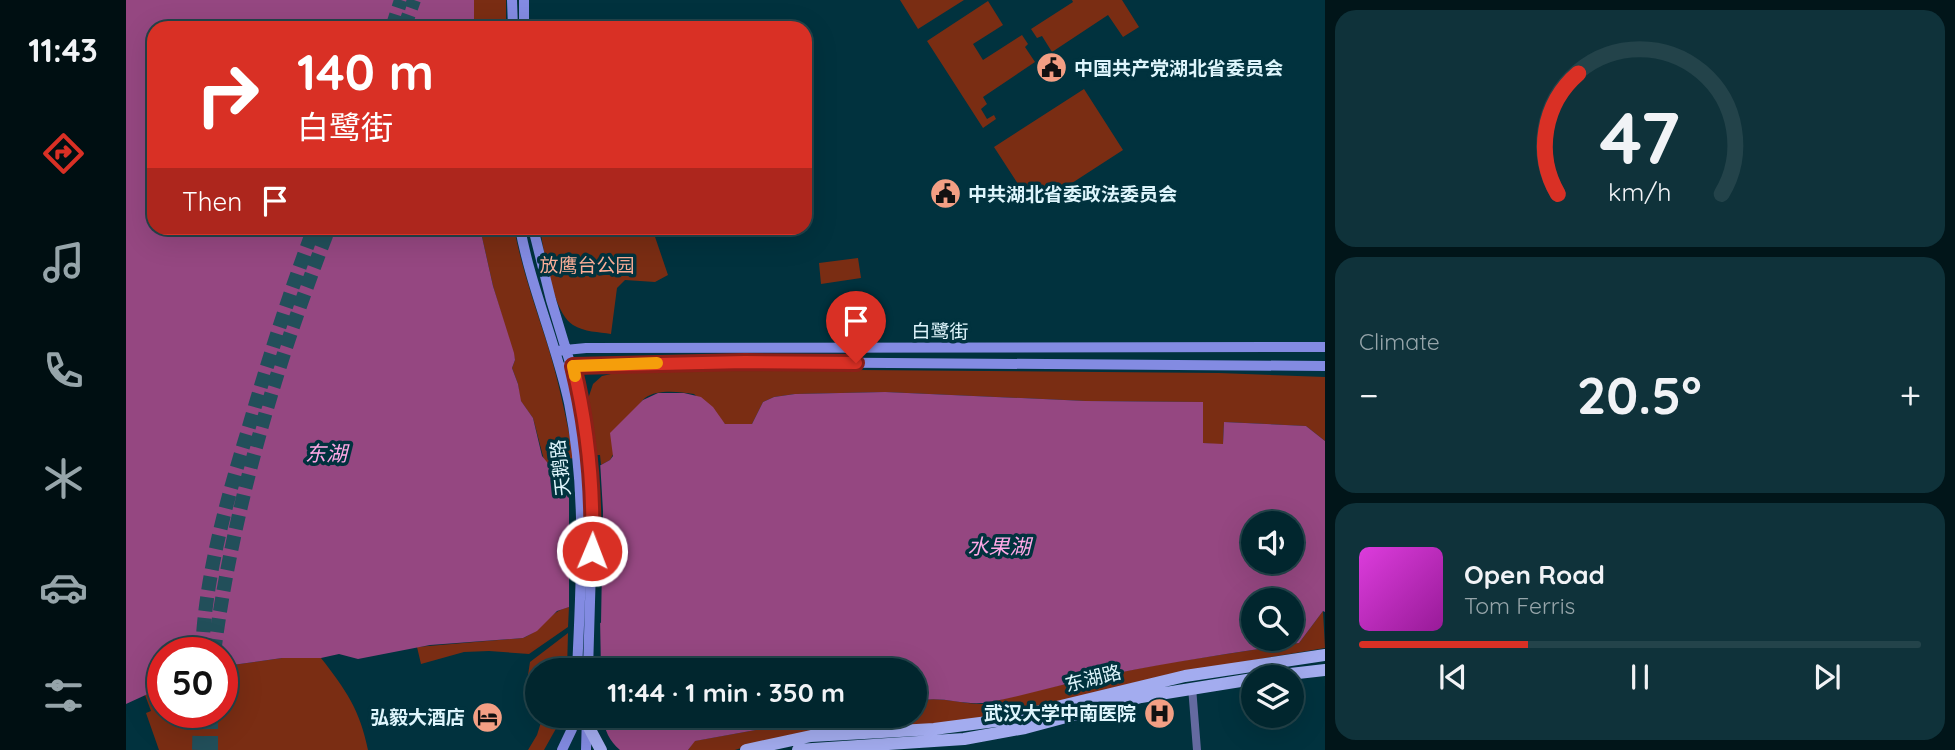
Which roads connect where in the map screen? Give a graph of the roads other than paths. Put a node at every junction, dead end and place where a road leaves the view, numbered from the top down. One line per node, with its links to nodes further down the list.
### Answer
1 (512, 0): 3 (main road)
2 (524, 0): 4 (main road)
3 (513, 21)
4 (524, 21)
5 (522, 235): 9 (main road, 天鹅路)
6 (535, 235): 8 (main road, 天鹅路)
7 (1325, 347): 8 (main road, 白鹭街)
8 (568, 349): 9 (main road, 白鹭街); 10 (main road, 天鹅路)
9 (555, 351): 12 (main road, 天鹅路)
10 (573, 366): 11 (main road, 白鹭街); 12 (main road, 白鹭街); 13 (main road, 天鹅路)
11 (1325, 366)
12 (560, 368): 13 (main road, 天鹅路)
13 (584, 457): 14 (main road, 天鹅路)
14 (584, 622): 16 (main road, 天鹅路); 17 (main road, 天鹅路)
15 (1325, 654): 28 (main road, 东湖路)
16 (580, 658)
17 (587, 658)
18 (1325, 670): 19 (main road)
19 (1304, 672)
20 (1241, 681): 21 (main road, 东湖路)
21 (1192, 687): 29 (main road, 东湖路); 30 (street)
22 (573, 728): 25 (main road)
23 (584, 728): 26 (main road)
24 (589, 728): 27 (main road)
25 (562, 750)
26 (586, 750)
27 (601, 750)
28 (746, 750)
29 (798, 750)
30 (1197, 750)

